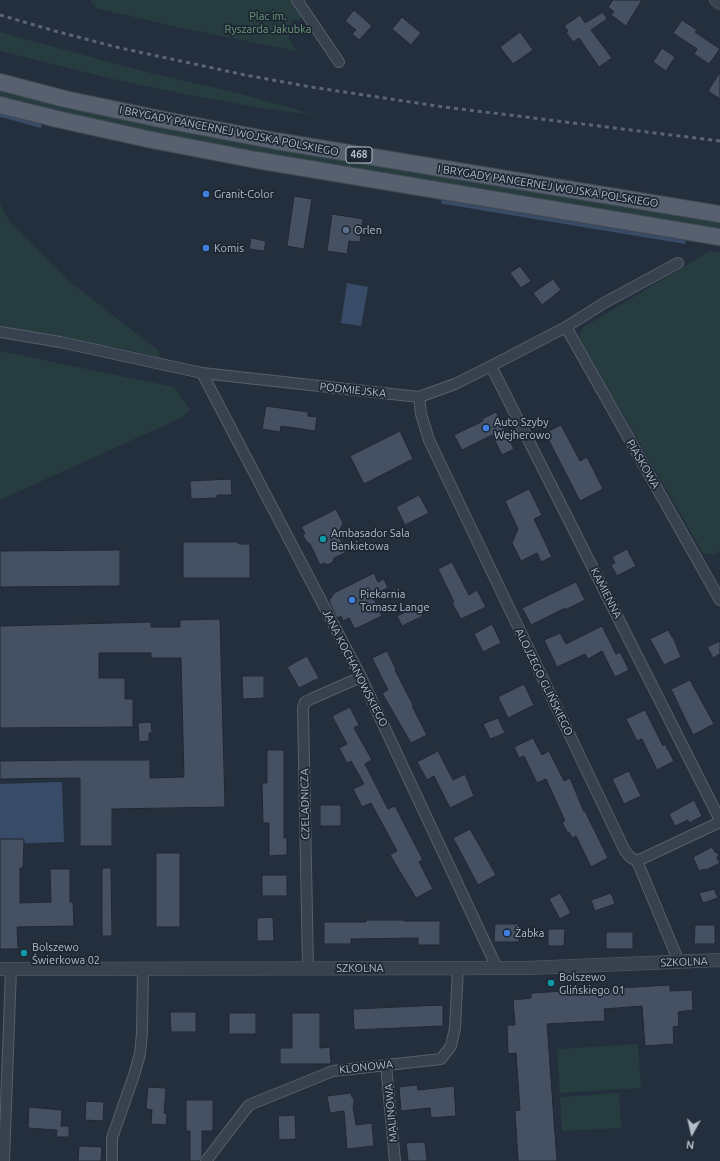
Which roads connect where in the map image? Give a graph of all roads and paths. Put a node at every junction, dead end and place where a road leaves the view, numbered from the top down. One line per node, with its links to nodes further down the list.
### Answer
1 (296, 0): 2 (street)
2 (339, 62)
3 (0, 82): 5 (main road, I BRYGADY PANCERNEJ WOJSKA POLSKIEGO / 468)
4 (0, 105): 6 (main road, I BRYGADY PANCERNEJ WOJSKA POLSKIEGO / 468)
5 (720, 214)
6 (720, 237)
7 (678, 263): 8 (street, PODMIEJSKA)
8 (566, 328): 10 (street, PODMIEJSKA); 13 (street, PIASKOWA)
9 (0, 332): 11 (street, PODMIEJSKA)
10 (491, 366): 12 (street, PODMIEJSKA); 15 (street, KAMIENNA)
11 (202, 373): 12 (street, PODMIEJSKA); 14 (street, JANA KOCHANOWSKIEGO)
12 (419, 397): 16 (street, ALOJZEGO GLIŃSKIEGO)
13 (720, 600)
14 (362, 677): 20 (street, CZELADNICZA); 22 (street, JANA KOCHANOWSKIEGO)
15 (720, 821): 16 (street, KAMIENNA)
16 (637, 861): 18 (street, ALOJZEGO GLIŃSKIEGO)
17 (720, 960): 18 (street, SZKOLNA)
18 (678, 962): 22 (street, SZKOLNA)
19 (143, 968): 20 (street, SZKOLNA); 23 (street, SZKOLNA); 27 (street)
20 (308, 968): 21 (street, SZKOLNA)
21 (458, 968): 22 (street, SZKOLNA); 24 (street, KLONOWA)
22 (497, 968)
23 (6, 969): 25 (street)
24 (386, 1065): 28 (street, KLONOWA); 29 (street, MALINOWA)
25 (3, 1107): 26 (street)
26 (4, 1161)
27 (112, 1161)
28 (206, 1161)
29 (395, 1161)

